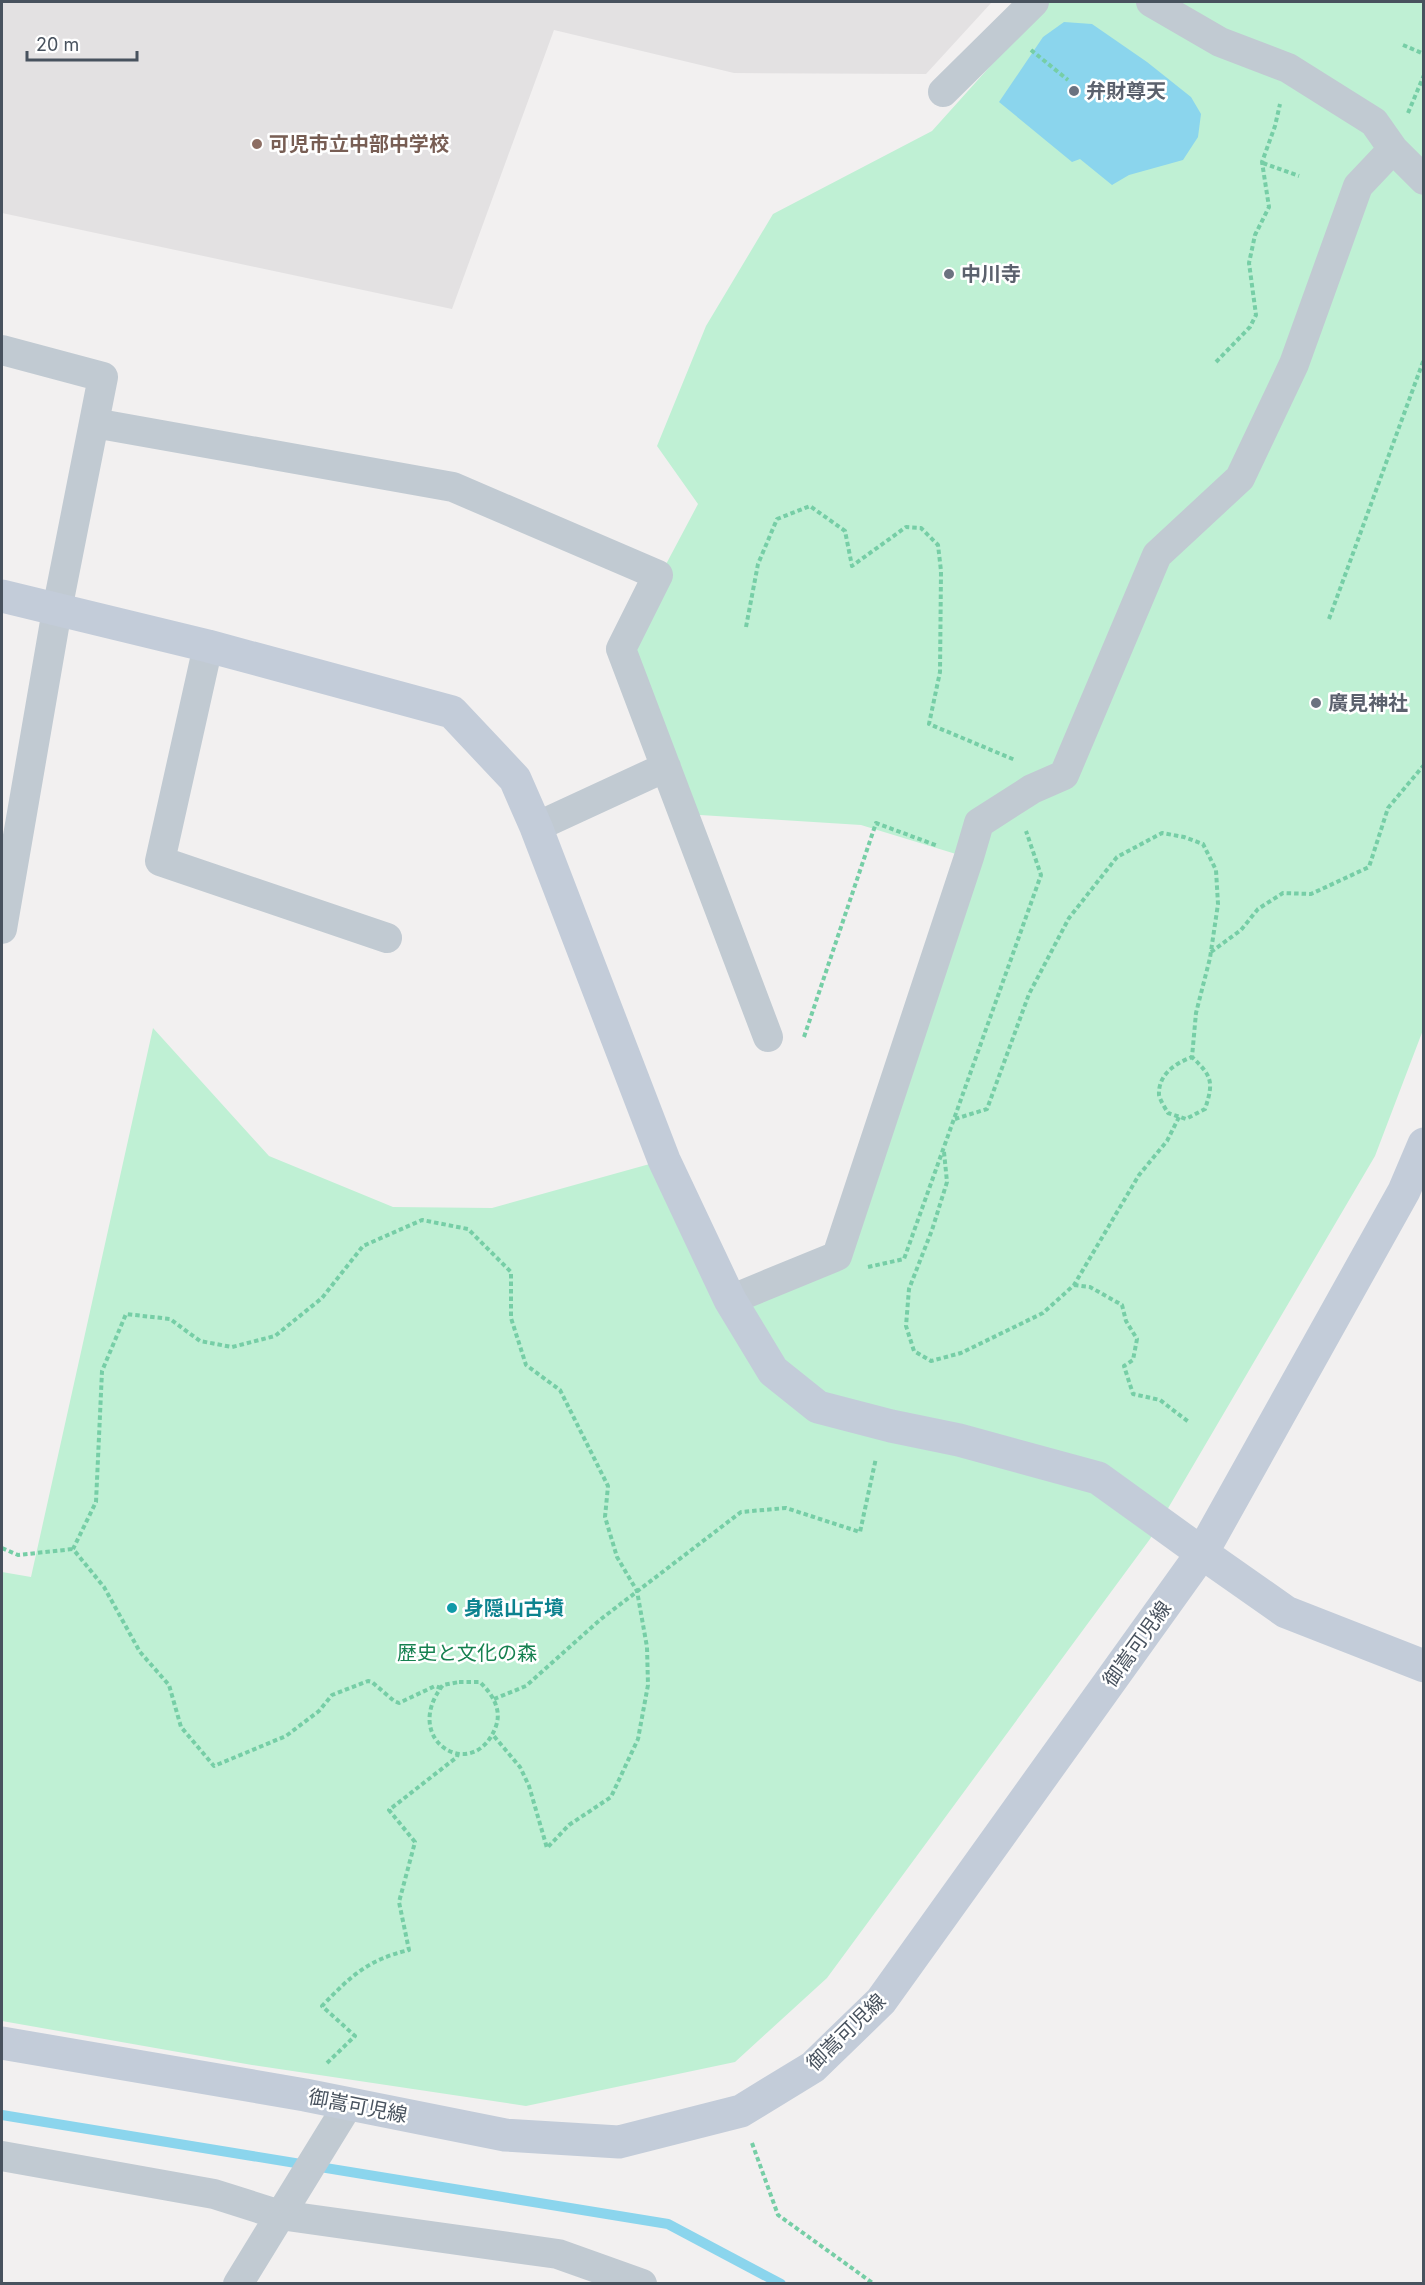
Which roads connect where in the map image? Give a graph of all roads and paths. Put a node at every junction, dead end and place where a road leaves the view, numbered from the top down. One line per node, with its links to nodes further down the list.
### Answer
1 (1034, 2): 3 (street)
2 (1151, 2): 6 (street)
3 (1006, 30): 7 (path); 8 (street)
4 (1403, 45): 5 (path)
5 (1424, 54)
6 (1288, 68): 9 (street); 10 (path)
7 (1068, 80)
8 (943, 92)
9 (1393, 149): 12 (street); 25 (street)
10 (1262, 162): 11 (path); 15 (path)
11 (1299, 176)
12 (1424, 180)
13 (2, 350): 16 (street)
14 (1424, 359): 19 (path)
15 (1216, 362)
16 (94, 423): 18 (street); 24 (street)
17 (2, 596): 18 (street)
18 (57, 610): 21 (street); 28 (street)
19 (1329, 619)
20 (746, 627): 22 (path)
21 (208, 646): 26 (street); 30 (street)
22 (1016, 761)
23 (1424, 765): 31 (path)
24 (666, 767): 26 (street); 32 (street)
25 (1016, 799): 27 (street); 35 (path)
26 (536, 827): 40 (street)
27 (969, 858): 32 (path); 40 (street)
28 (7, 862): 29 (street)
29 (2, 929)
30 (387, 938)
31 (1211, 952): 33 (path); 35 (path)
32 (768, 1037)
33 (1192, 1056): 34 (path); 34 (path)
34 (1179, 1117): 39 (path)
35 (955, 1119): 37 (path)
36 (1424, 1144): 45 (street, 御嵩可児線)
37 (944, 1149): 38 (path); 39 (path)
38 (859, 1269)
39 (1074, 1285): 41 (path)
40 (730, 1300): 45 (street)
41 (1190, 1423)
42 (878, 1452): 46 (path)
43 (2, 1548): 44 (path)
44 (73, 1549): 46 (path); 48 (path)
45 (1202, 1553): 47 (street); 55 (street, 御嵩可児線)
46 (637, 1591): 49 (path); 50 (path)
47 (1424, 1666)
48 (441, 1688): 49 (path); 51 (path)
49 (494, 1699): 50 (path)
50 (493, 1735): 51 (path)
51 (458, 1753): 53 (path)
52 (2, 2043): 53 (street, 御嵩可児線)
53 (305, 2096): 54 (street, 御嵩可児線)
54 (348, 2105): 55 (street, 御嵩可児線); 57 (street)
55 (741, 2111): 60 (path)
56 (2, 2156): 57 (street)
57 (280, 2215): 58 (street); 59 (street)
58 (238, 2283)
59 (642, 2283)
60 (874, 2283)

